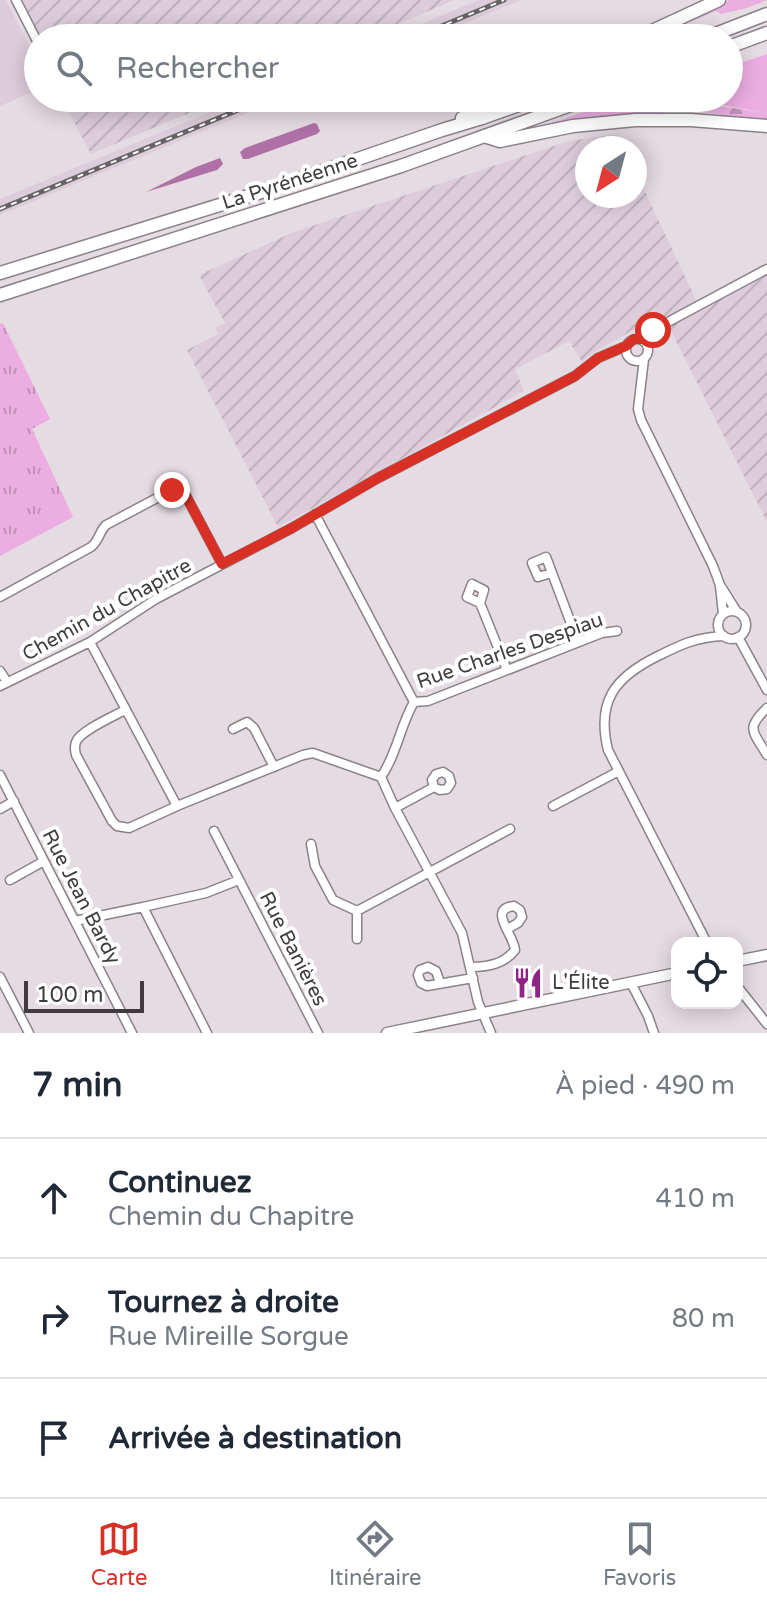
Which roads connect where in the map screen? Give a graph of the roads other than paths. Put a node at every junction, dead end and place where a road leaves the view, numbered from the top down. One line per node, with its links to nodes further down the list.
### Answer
1 (16, 0): 4 (street)
2 (719, 0): 5 (highway)
3 (767, 14): 6 (highway)
4 (28, 24)
5 (667, 24)
6 (741, 24)
7 (767, 33): 8 (highway)
8 (743, 42)
9 (474, 112): 13 (highway)
10 (499, 112): 13 (highway, La Pyrénéenne)
11 (551, 112): 14 (highway, La Pyrénéenne)
12 (767, 126): 14 (highway)
13 (442, 130): 16 (highway, La Pyrénéenne)
14 (484, 136): 17 (highway, La Pyrénéenne)
15 (767, 269): 18 (street)
16 (0, 273)
17 (0, 295)
18 (644, 343): 19 (street); 19 (street)
19 (633, 355): 20 (street, Chemin du Chapitre); 23 (street)
20 (315, 514): 21 (street, Chemin du Chapitre); 38 (street)
21 (222, 564): 24 (street); 32 (street, Chemin du Chapitre)
22 (551, 573): 33 (street)
23 (720, 585): 26 (street); 27 (street)
24 (0, 597)
25 (480, 603): 34 (street)
26 (737, 612): 27 (street); 31 (street)
27 (720, 618): 29 (street); 30 (street)
28 (617, 631): 33 (street, Rue Charles Despiau)
29 (724, 636): 30 (street); 31 (street)
30 (701, 637): 44 (street)
31 (738, 637): 37 (street)
32 (90, 642): 36 (street, Chemin du Chapitre); 40 (street)
33 (578, 642): 34 (street, Rue Charles Despiau)
34 (507, 670): 38 (street, Rue Charles Despiau)
35 (0, 671): 36 (street)
36 (3, 684)
37 (767, 690)
38 (414, 702): 46 (street)
39 (767, 708): 42 (street)
40 (125, 710): 49 (street); 49 (street)
41 (233, 729): 43 (street)
42 (767, 755)
43 (274, 767): 46 (street); 49 (street)
44 (619, 771): 50 (street); 64 (street)
45 (0, 775): 48 (street, Rue Jean Bardy)
46 (381, 777): 51 (street)
47 (434, 787): 51 (street)
48 (14, 801): 52 (street); 56 (street, Rue Jean Bardy)
49 (177, 806)
50 (553, 806)
51 (395, 808): 57 (street)
52 (0, 809)
53 (510, 829): 57 (street)
54 (214, 831): 59 (street, Rue Banières)
55 (311, 844): 61 (street)
56 (44, 861): 58 (street); 62 (street, Rue Jean Bardy)
57 (430, 872): 61 (street); 68 (street)
58 (10, 880)
59 (239, 880): 60 (street, Rue Banières); 80 (street, Rue Banières)
60 (143, 907): 62 (street, Rue Banières); 79 (street)
61 (357, 911): 65 (street)
62 (75, 921): 78 (street, Rue Jean Bardy)
63 (507, 929): 68 (street)
64 (704, 937)
65 (357, 939)
66 (767, 955): 67 (main road)
67 (743, 960)
68 (471, 967): 71 (street)
69 (671, 974): 73 (main road)
70 (0, 977): 77 (street)
71 (473, 978): 72 (street); 75 (street)
72 (440, 983)
73 (631, 983): 75 (main road); 83 (street)
74 (743, 993): 76 (street)
75 (483, 1013): 81 (main road); 82 (street)
76 (767, 1024)
77 (29, 1033)
78 (132, 1033)
79 (207, 1033)
80 (318, 1033)
81 (387, 1033)
82 (491, 1033)
83 (654, 1033)

